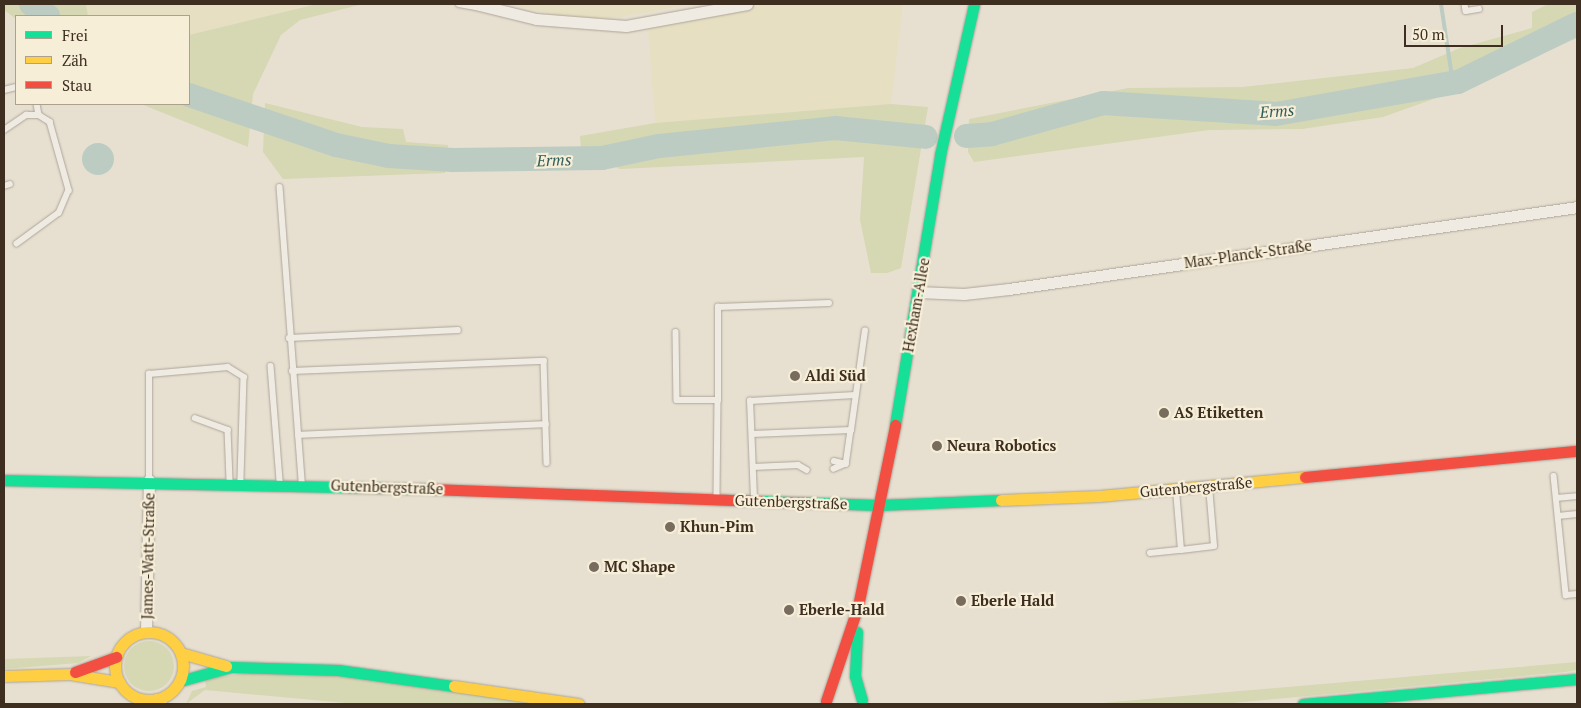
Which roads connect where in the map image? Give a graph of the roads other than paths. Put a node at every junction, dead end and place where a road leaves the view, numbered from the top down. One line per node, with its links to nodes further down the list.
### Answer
1 (459, 4): 5 (lane)
2 (747, 4): 5 (street)
3 (974, 4): 13 (street, Hexham-Allee)
4 (1465, 4): 6 (lane)
5 (476, 6)
6 (1479, 10)
7 (37, 105): 8 (lane)
8 (39, 115): 9 (lane); 12 (lane)
9 (4, 130)
10 (280, 187): 18 (lane)
11 (1577, 207): 13 (street, Max-Planck-Straße)
12 (17, 244)
13 (918, 292): 49 (street, Hexham-Allee)
14 (829, 303): 22 (lane)
15 (458, 330): 18 (lane)
16 (865, 331): 21 (lane)
17 (676, 332): 22 (lane)
18 (289, 338): 20 (lane)
19 (272, 366): 41 (lane)
20 (292, 371): 24 (lane); 26 (lane)
21 (855, 395): 25 (lane); 27 (lane)
22 (718, 400): 47 (lane)
23 (195, 418): 40 (lane)
24 (546, 424): 26 (lane); 31 (lane)
25 (850, 430): 27 (lane); 32 (lane)
26 (298, 434): 42 (lane)
27 (752, 434): 34 (lane)
28 (1577, 451): 43 (street, Gutenbergstraße)
29 (834, 461): 32 (lane)
30 (807, 462): 33 (lane)
31 (547, 463)
32 (846, 464): 35 (lane)
33 (798, 465): 34 (lane); 36 (lane)
34 (753, 467): 48 (lane)
35 (834, 469)
36 (807, 470)
37 (1554, 476): 46 (lane)
38 (4, 480): 39 (street, Gutenbergstraße)
39 (149, 480): 40 (street, Gutenbergstraße); 40 (lane); 56 (street, James-Watt-Straße)
40 (236, 482): 41 (street, Gutenbergstraße)
41 (280, 483): 42 (street, Gutenbergstraße)
42 (302, 484): 47 (street, Gutenbergstraße)
43 (1209, 485): 44 (street, Gutenbergstraße); 52 (lane)
44 (1176, 488): 49 (street, Gutenbergstraße); 52 (lane)
45 (1577, 496): 46 (lane)
46 (1556, 498): 51 (lane)
47 (717, 500): 48 (street, Gutenbergstraße)
48 (754, 501): 49 (street, Gutenbergstraße)
49 (878, 505): 55 (street, Hexham-Allee)
50 (1577, 514): 51 (lane)
51 (1558, 516): 54 (lane)
52 (1181, 550): 53 (lane)
53 (1150, 554)
54 (1577, 594)
55 (858, 606): 66 (street, Hexham-Allee); 67 (street, Hexham-Allee)
56 (146, 632): 57 (street); 58 (street)
57 (181, 653): 59 (street); 63 (street)
58 (116, 657): 60 (street); 64 (street)
59 (231, 667): 63 (street); 68 (street)
60 (70, 674): 61 (street); 64 (street)
61 (4, 676)
62 (1577, 679): 69 (street)
63 (180, 681): 65 (street)
64 (119, 682): 65 (street)
65 (159, 702)
66 (865, 702): 67 (street)
67 (824, 703)
68 (579, 704)
69 (1303, 704)

